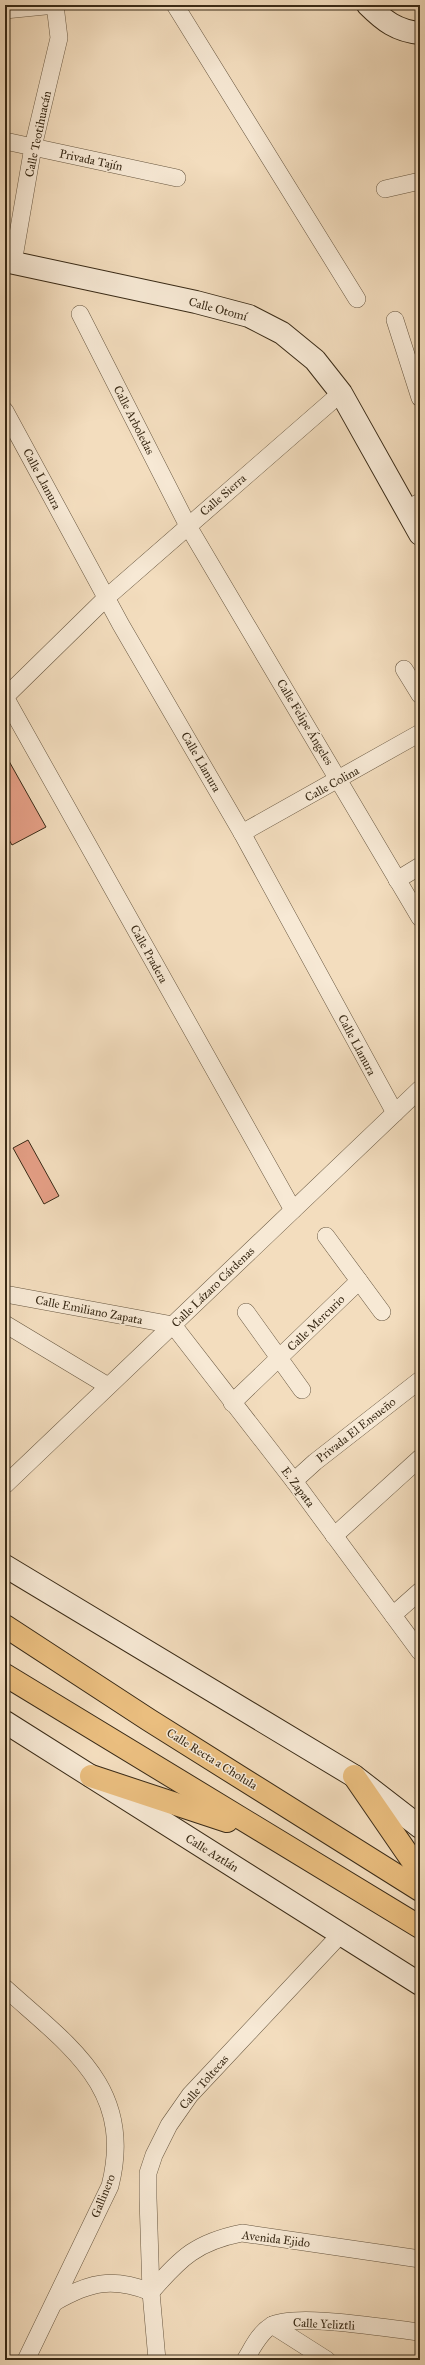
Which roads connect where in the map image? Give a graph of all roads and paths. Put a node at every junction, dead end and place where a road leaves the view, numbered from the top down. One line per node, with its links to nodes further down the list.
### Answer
1 (55, 5): 4 (street); 7 (street, Calle Teotihuacán)
2 (174, 5): 12 (street)
3 (368, 5): 5 (main road)
4 (5, 10)
5 (420, 34)
6 (5, 141): 7 (street, Privada Tajín)
7 (33, 147): 8 (street, Privada Tajín); 11 (street, Calle Teotihuacán)
8 (177, 178)
9 (420, 181): 10 (street)
10 (385, 190)
11 (9, 262): 15 (main road, Calle Otomí)
12 (357, 299)
13 (80, 314): 19 (street, Calle Arboledas)
14 (395, 320): 16 (street)
15 (341, 393): 18 (main road, Calle Otomí); 19 (street, Calle Sierra)
16 (420, 398)
17 (5, 411): 21 (street, Calle Llanura)
18 (413, 506): 20 (main road, Calle Otomí)
19 (188, 526): 21 (street, Calle Sierra); 26 (street, Calle Felipe Ángeles)
20 (420, 534)
21 (106, 598): 24 (street, Calle Sierra); 27 (street, Calle Llanura)
22 (404, 669): 23 (street)
23 (420, 695)
24 (5, 697): 33 (street, Calle Pradera)
25 (420, 733): 26 (street, Calle Colina)
26 (339, 780): 27 (street, Calle Colina); 29 (street, Calle Felipe Ángeles)
27 (242, 834): 32 (street, Calle Llanura)
28 (420, 866): 29 (street)
29 (397, 880): 30 (street, Calle Felipe Ángeles)
30 (420, 918)
31 (420, 1089): 32 (street, Calle Lázaro Cárdenas)
32 (395, 1113): 33 (street, Calle Lázaro Cárdenas)
33 (293, 1210): 40 (street, Calle Lázaro Cárdenas)
34 (326, 1236): 35 (street)
35 (359, 1281): 38 (street); 41 (street, Calle Mercurio)
36 (5, 1294): 40 (street, Calle Emiliano Zapata)
37 (246, 1312): 41 (street)
38 (382, 1312)
39 (5, 1324): 43 (street)
40 (172, 1325): 43 (street, Calle Lázaro Cárdenas); 45 (street, E. Zapata)
41 (279, 1359): 44 (street); 45 (street, Calle Mercurio)
42 (420, 1380): 47 (street, Privada El Ensueño)
43 (108, 1386): 48 (street, Calle Lázaro Cárdenas)
44 (302, 1390)
45 (232, 1403): 47 (street, E. Zapata)
46 (420, 1458): 49 (street)
47 (294, 1481): 49 (street, E. Zapata)
48 (5, 1485)
49 (334, 1536): 52 (street, E. Zapata)
50 (5, 1566): 58 (main road)
51 (420, 1591): 52 (street)
52 (393, 1615): 54 (street, E. Zapata)
53 (5, 1626): 62 (main road, Calle Recta a Cholula)
54 (420, 1652)
55 (5, 1674): 60 (main road)
56 (5, 1722): 57 (main road, Calle Aztlán)
57 (91, 1776): 60 (main road); 64 (main road, Calle Aztlán)
58 (354, 1776): 59 (main road); 61 (main road)
59 (420, 1827)
60 (262, 1832): 63 (main road)
61 (420, 1872)
62 (420, 1890)
63 (420, 1927)
64 (340, 1935): 65 (main road, Calle Aztlán); 68 (street, Calle Toltecas)
65 (420, 1984)
66 (5, 1988): 69 (street, Gallinero)
67 (420, 2259): 68 (street, Avenida Ejido)
68 (151, 2292): 69 (street); 73 (street, Calle Toltecas)
69 (55, 2302): 72 (street, Gallinero)
70 (272, 2325): 71 (street, Calle Yeliztli); 74 (street); 75 (street)
71 (420, 2332)
72 (26, 2360)
73 (157, 2360)
74 (244, 2360)
75 (327, 2360)

